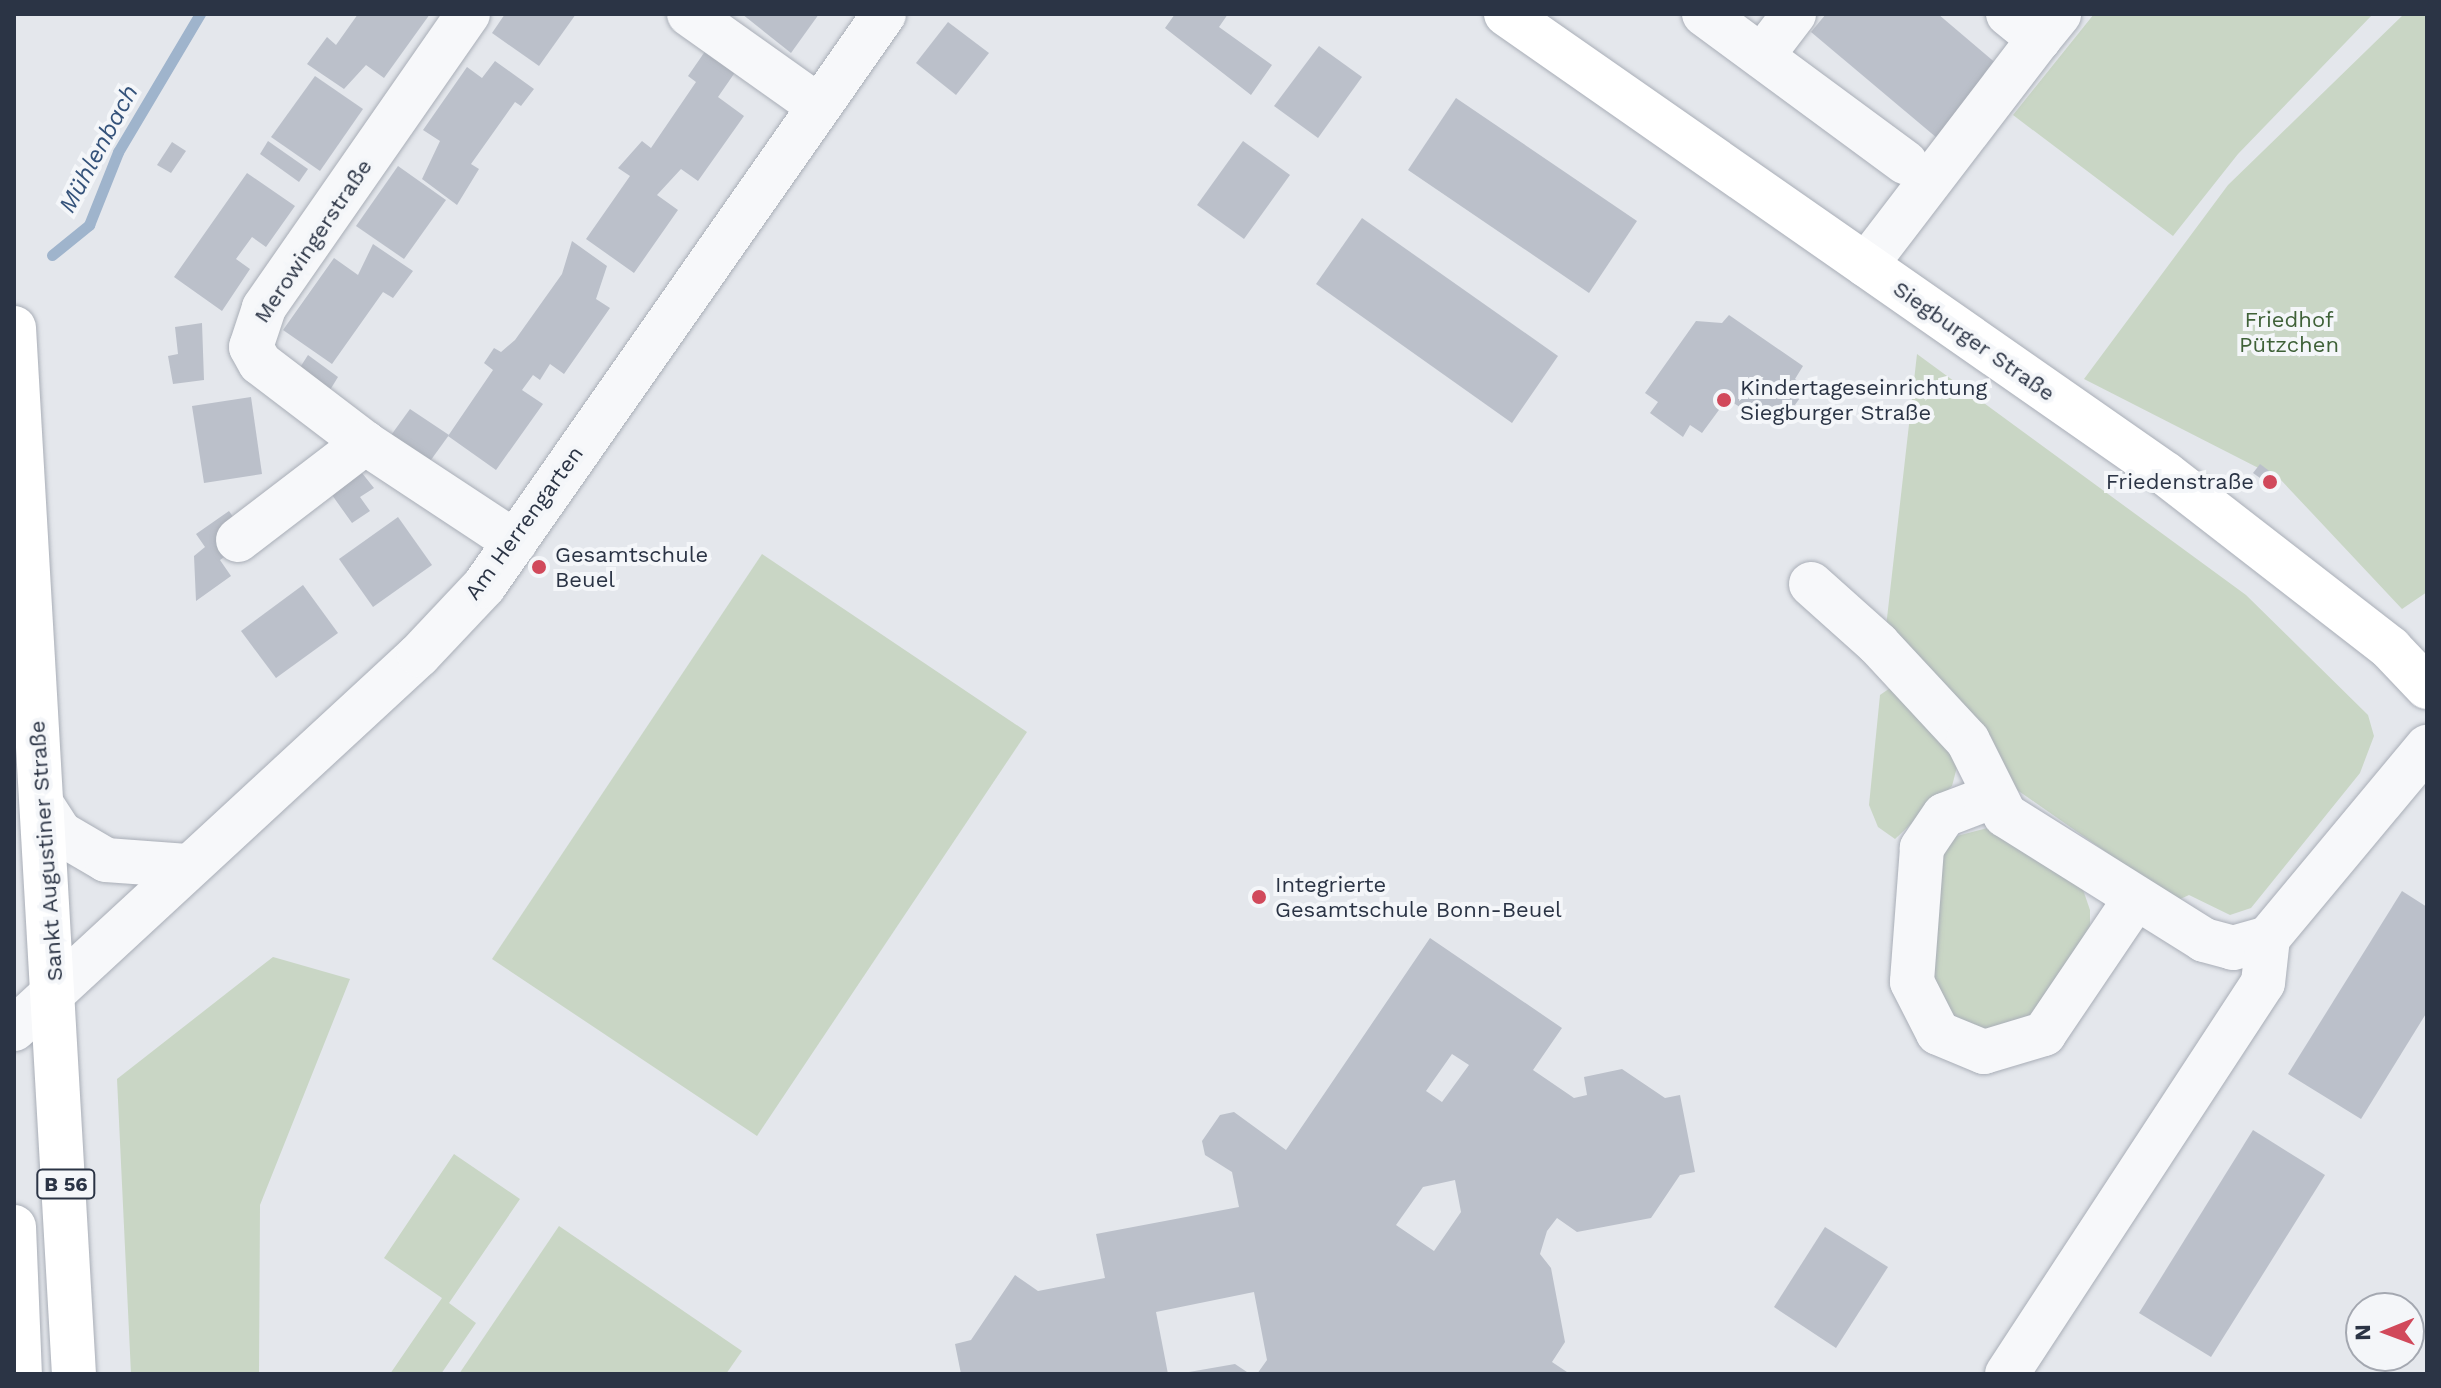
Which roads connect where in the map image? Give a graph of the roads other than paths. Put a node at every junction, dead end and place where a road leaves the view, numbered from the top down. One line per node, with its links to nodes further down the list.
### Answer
1 (468, 14): 13 (street, Merowingerstraße)
2 (689, 14): 9 (street)
3 (884, 14): 9 (street, Am Herrengarten)
4 (1506, 14): 11 (main road, Siegburger Straße)
5 (1704, 14): 8 (street)
6 (1794, 14): 8 (street)
7 (2035, 22): 11 (street)
8 (1762, 56): 10 (street)
9 (817, 105): 15 (street, Am Herrengarten)
10 (1905, 162)
11 (1866, 265): 17 (main road, Siegburger Straße)
12 (14, 328): 20 (main road, Sankt Augustiner Straße / B 56)
13 (365, 443): 14 (street); 15 (street, Merowingerstraße)
14 (238, 540)
15 (515, 542): 21 (street, Am Herrengarten)
16 (1811, 584): 19 (street)
17 (2427, 687)
18 (2427, 747): 23 (street)
19 (1994, 796): 22 (street); 22 (street)
20 (44, 808): 21 (street); 24 (main road, Sankt Augustiner Straße / B 56)
21 (187, 866): 24 (street, Am Herrengarten)
22 (2133, 902): 23 (street)
23 (2268, 938): 29 (street)
24 (56, 994): 25 (street, Am Herrengarten); 28 (main road, Sankt Augustiner Straße / B 56)
25 (14, 1029)
26 (14, 1227): 27 (main road)
27 (20, 1374)
28 (74, 1374)
29 (2007, 1374)

